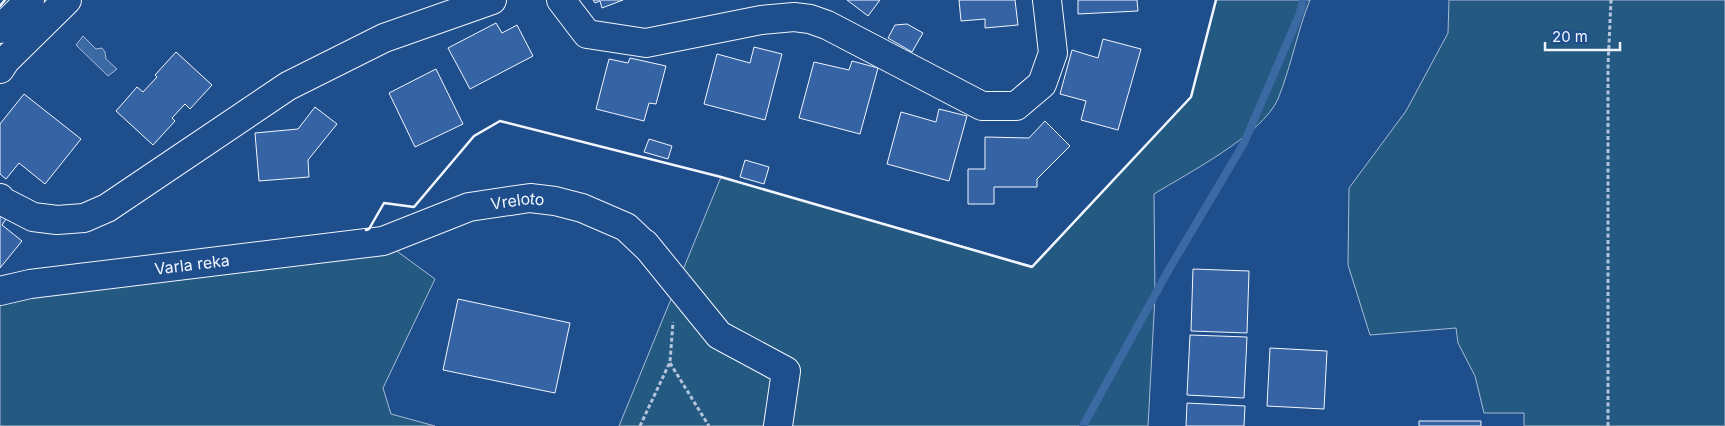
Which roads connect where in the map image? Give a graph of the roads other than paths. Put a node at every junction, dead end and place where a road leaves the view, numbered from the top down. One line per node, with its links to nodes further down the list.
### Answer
1 (30, 0): 6 (street)
2 (67, 0): 7 (street)
3 (492, 0): 8 (street)
4 (561, 0): 5 (street)
5 (1048, 0)
6 (0, 29)
7 (0, 69)
8 (0, 198)
9 (383, 241): 10 (street, Varla reka); 11 (street, Vreloto)
10 (0, 292)
11 (778, 426)

